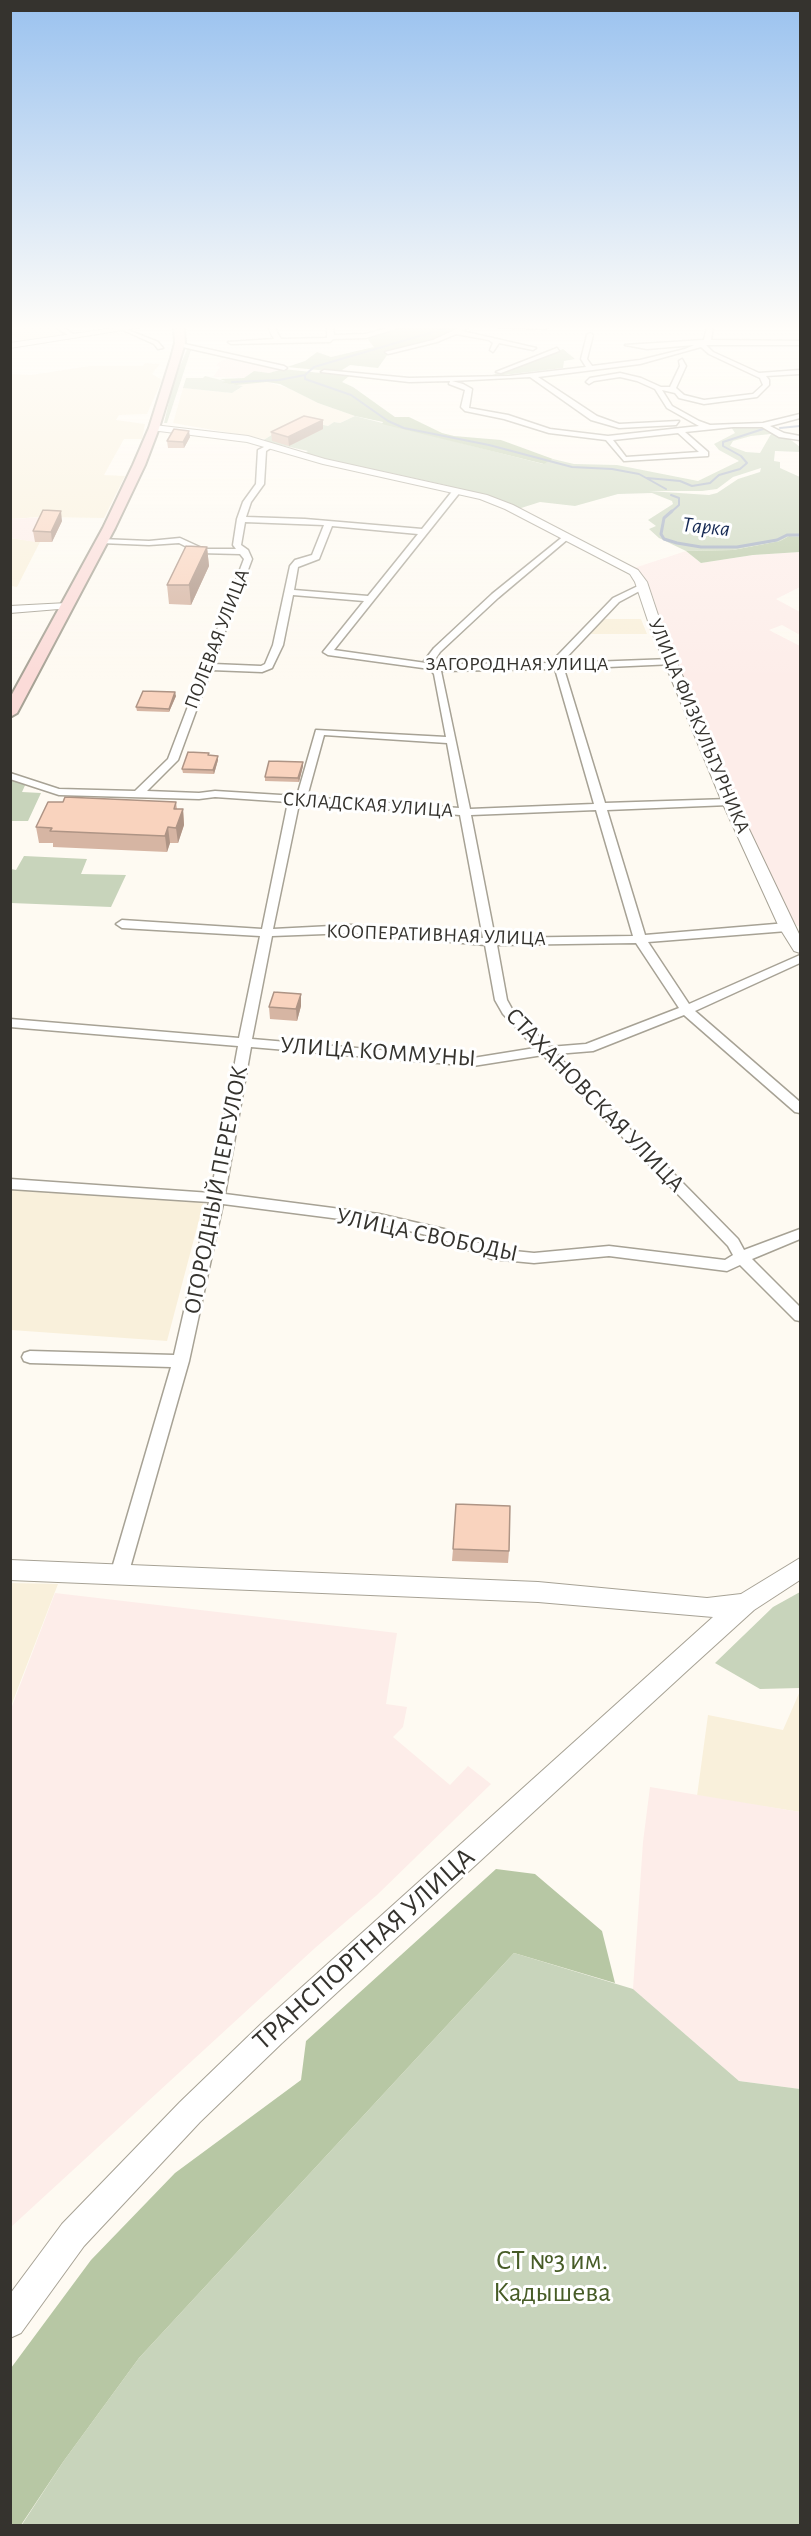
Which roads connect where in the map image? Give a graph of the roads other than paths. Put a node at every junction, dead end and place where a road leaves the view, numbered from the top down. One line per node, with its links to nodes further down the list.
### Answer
1 (147, 445): 10 (main road)
2 (614, 445): 3 (street)
3 (696, 445)
4 (270, 446): 5 (street, УЛИЦА ФИЗКУЛЬТУРНИКА); 6 (street, ПОЛЕВАЯ УЛИЦА)
5 (457, 490): 8 (street); 9 (street, УЛИЦА ФИЗКУЛЬТУРНИКА)
6 (241, 519): 7 (street); 11 (street, ПОЛЕВАЯ УЛИЦА)
7 (329, 523): 8 (street); 13 (street)
8 (424, 532): 14 (street)
9 (565, 537): 12 (street, УЛИЦА ФИЗКУЛЬТУРНИКА); 19 (street)
10 (101, 541): 11 (street); 15 (main road)
11 (245, 552): 18 (street, ПОЛЕВАЯ УЛИЦА)
12 (643, 587): 17 (street, УЛИЦА ФИЗКУЛЬТУРНИКА); 20 (street)
13 (291, 592): 14 (street); 18 (street)
14 (371, 599): 19 (street, ЗАГОРОДНАЯ УЛИЦА)
15 (67, 606): 16 (street); 21 (main road)
16 (10, 610)
17 (671, 662): 20 (street, ЗАГОРОДНАЯ УЛИЦА); 26 (street, УЛИЦА ФИЗКУЛЬТУРНИКА)
18 (206, 667): 24 (street, ПОЛЕВАЯ УЛИЦА)
19 (434, 667): 20 (street, ЗАГОРОДНАЯ УЛИЦА); 22 (street, СТАХАНОВСКАЯ УЛИЦА)
20 (558, 667): 27 (street)
21 (10, 713)
22 (451, 740): 25 (street, ОГОРОДНЫЙ ПЕРЕУЛОК); 28 (street, СТАХАНОВСКАЯ УЛИЦА)
23 (10, 776): 24 (street, СКЛАДСКАЯ УЛИЦА)
24 (138, 794): 25 (street, СКЛАДСКАЯ УЛИЦА)
25 (298, 800): 28 (street, СКЛАДСКАЯ УЛИЦА); 31 (street, ОГОРОДНЫЙ ПЕРЕУЛОК)
26 (729, 802): 27 (street, СКЛАДСКАЯ УЛИЦА); 30 (street, УЛИЦА ФИЗКУЛЬТУРНИКА)
27 (602, 808): 28 (street, СКЛАДСКАЯ УЛИЦА); 32 (street)
28 (465, 812): 33 (street, СТАХАНОВСКАЯ УЛИЦА)
29 (122, 924): 31 (street, КООПЕРАТИВНАЯ УЛИЦА)
30 (787, 927): 32 (street, КООПЕРАТИВНАЯ УЛИЦА); 34 (street, УЛИЦА ФИЗКУЛЬТУРНИКА)
31 (266, 933): 33 (street, КООПЕРАТИВНАЯ УЛИЦА); 38 (street, ОГОРОДНЫЙ ПЕРЕУЛОК)
32 (640, 939): 33 (street, КООПЕРАТИВНАЯ УЛИЦА); 36 (street)
33 (490, 942): 39 (street, СТАХАНОВСКАЯ УЛИЦА)
34 (801, 948)
35 (801, 959): 36 (street, УЛИЦА КОММУНЫ)
36 (686, 1010): 39 (street, УЛИЦА КОММУНЫ); 40 (street)
37 (10, 1023): 38 (street, УЛИЦА КОММУНЫ)
38 (245, 1044): 39 (street, УЛИЦА КОММУНЫ); 42 (street, ОГОРОДНЫЙ ПЕРЕУЛОК)
39 (549, 1052): 44 (street, СТАХАНОВСКАЯ УЛИЦА)
40 (801, 1109)
41 (10, 1184): 42 (street, УЛИЦА СВОБОДЫ)
42 (217, 1198): 44 (street, УЛИЦА СВОБОДЫ); 47 (street, ОГОРОДНЫЙ ПЕРЕУЛОК)
43 (801, 1234): 44 (street, УЛИЦА СВОБОДЫ)
44 (741, 1257): 45 (street, СТАХАНОВСКАЯ УЛИЦА)
45 (801, 1316)
46 (30, 1357): 47 (street)
47 (182, 1360): 50 (street, ОГОРОДНЫЙ ПЕРЕУЛОК)
48 (801, 1568): 51 (street, ТРАНСПОРТНАЯ УЛИЦА)
49 (10, 1570): 50 (street, ТРАНСПОРТНАЯ УЛИЦА)
50 (119, 1575): 51 (street, ТРАНСПОРТНАЯ УЛИЦА)
51 (746, 1603): 52 (street, ТРАНСПОРТНАЯ УЛИЦА)
52 (10, 2322)

